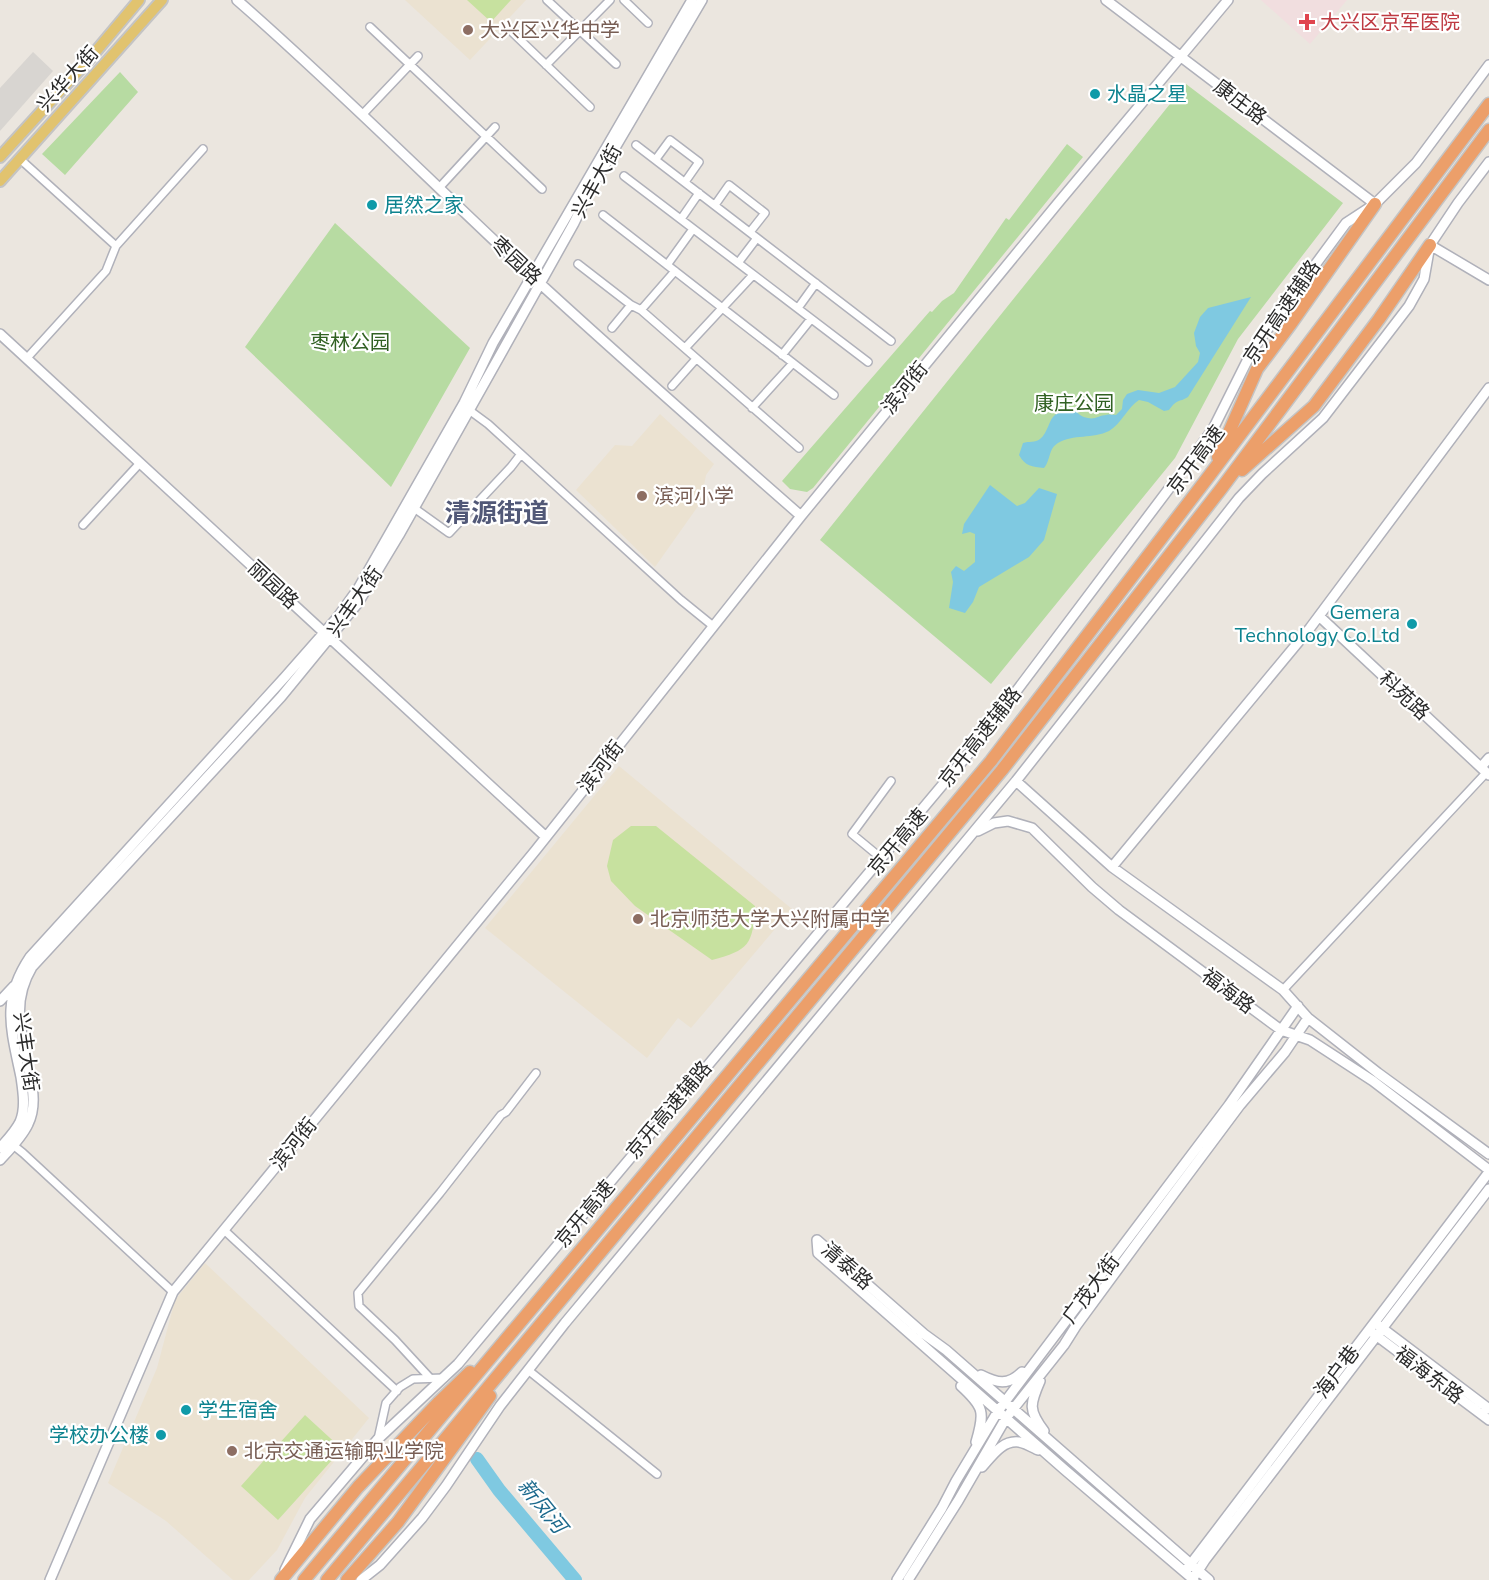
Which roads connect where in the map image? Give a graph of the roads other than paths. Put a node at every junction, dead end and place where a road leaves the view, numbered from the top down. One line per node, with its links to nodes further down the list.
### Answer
1 (139, 0): 31 (main road, 兴华大街)
2 (162, 0): 12 (main road, 兴华大街)
3 (169, 0): 12 (main road)
4 (238, 0): 25 (main road, 枣园路)
5 (547, 0): 15 (street)
6 (610, 0): 15 (street)
7 (624, 0): 13 (street)
8 (692, 0): 55 (main road, 兴丰大街)
9 (702, 0): 57 (main road, 兴丰大街)
10 (1106, 0): 18 (main road, 康庄路)
11 (1228, 0): 18 (main road, 滨河街)
12 (152, 11): 32 (main road, 兴华大街)
13 (648, 23)
14 (370, 27): 19 (street)
15 (580, 31): 20 (street); 21 (street)
16 (513, 33): 21 (street)
17 (418, 56): 19 (street)
18 (1180, 57): 41 (main road, 康庄路); 84 (main road, 滨河街)
19 (410, 64): 25 (street); 28 (street)
20 (616, 64)
21 (546, 65): 24 (street)
22 (1489, 65): 41 (main road, 京开高速辅路)
23 (1489, 104): 81 (highway, 京开高速)
24 (590, 106)
25 (362, 115): 38 (main road, 枣园路)
26 (495, 127): 28 (street)
27 (1489, 130): 82 (highway, 京开高速)
28 (486, 136): 38 (street); 39 (street)
29 (636, 145): 33 (street)
30 (203, 149): 49 (street)
31 (0, 157)
32 (20, 159): 36 (main road, 兴华大街); 49 (street)
33 (656, 159): 37 (street); 37 (street)
34 (1489, 162): 48 (main road)
35 (624, 176): 44 (street)
36 (0, 181)
37 (685, 182): 40 (street)
38 (439, 188): 55 (main road, 枣园路)
39 (542, 189)
40 (699, 193): 42 (street); 44 (street)
41 (1375, 204): 81 (highway); 95 (main road, 京开高速辅路)
42 (715, 205): 46 (street); 46 (street)
43 (603, 215): 52 (street)
44 (681, 219): 45 (street)
45 (693, 229): 50 (street); 52 (street)
46 (750, 232): 47 (street)
47 (757, 238): 50 (street); 58 (street)
48 (1430, 245): 56 (main road); 82 (highway); 92 (main road)
49 (116, 246): 69 (street)
50 (738, 263): 54 (street)
51 (579, 264): 59 (street)
52 (667, 265): 53 (street)
53 (675, 271): 60 (street); 62 (street)
54 (753, 275): 60 (street); 61 (street)
55 (532, 276): 57 (main road, 枣园路); 88 (main road, 兴丰大街)
56 (1489, 280)
57 (540, 283): 77 (main road, 兴丰大街); 84 (main road, 枣园路)
58 (816, 283): 61 (street); 66 (street)
59 (631, 305): 62 (street); 64 (street)
60 (722, 308): 67 (street); 68 (street)
61 (798, 308): 63 (street)
62 (641, 310): 67 (street)
63 (811, 319): 68 (street); 71 (street)
64 (612, 328)
65 (0, 334): 69 (main road, 丽园路)
66 (891, 341)
67 (686, 347): 70 (street)
68 (782, 355): 72 (street)
69 (27, 358): 80 (main road, 丽园路)
70 (696, 359): 73 (street); 76 (street)
71 (868, 362)
72 (793, 363): 75 (street); 76 (street)
73 (672, 386)
74 (1489, 388): 86 (main road)
75 (834, 395)
76 (752, 408): 78 (street)
77 (469, 410): 79 (street); 83 (main road, 兴丰大街)
78 (799, 448)
79 (521, 454): 83 (street); 87 (street)
80 (140, 463): 85 (street); 88 (main road, 丽园路)
81 (1209, 476): 121 (highway, 京开高速)
82 (1221, 489): 131 (highway, 京开高速)
83 (414, 508): 88 (main road, 兴丰大街)
84 (801, 516): 87 (main road, 滨河街)
85 (83, 525)
86 (1319, 616): 90 (main road, 科苑路); 96 (main road)
87 (713, 626): 94 (main road, 滨河街)
88 (328, 635): 94 (main road, 丽园路); 97 (main road, 兴丰大街); 105 (main road, 兴丰大街)
89 (1489, 759): 90 (main road)
90 (1485, 772): 98 (street)
91 (891, 781): 95 (street)
92 (1016, 781): 93 (main road); 96 (main road, 福海路)
93 (973, 834): 102 (main road, 福海路); 117 (main road)
94 (546, 837): 110 (main road, 滨河街)
95 (881, 858): 119 (main road, 京开高速辅路)
96 (1112, 867): 98 (main road, 福海路)
97 (15, 984): 99 (main road); 105 (main road, 兴丰大街)
98 (1283, 990): 100 (main road, 福海路)
99 (0, 1001)
100 (1298, 1006): 101 (main road, 福海路); 102 (main road, 广茂大街)
101 (1308, 1018): 103 (main road, 广茂大街); 106 (main road, 福海路)
102 (1281, 1030): 103 (main road, 福海路); 113 (main road, 广茂大街)
103 (1296, 1036): 108 (main road, 福海路); 116 (main road, 广茂大街)
104 (536, 1073): 118 (street)
105 (4, 1144): 107 (main road, 兴丰大街); 111 (street)
106 (1489, 1154)
107 (0, 1160)
108 (1489, 1171): 112 (main road, 海户巷)
109 (1489, 1189): 112 (main road, 海户巷)
110 (223, 1230): 111 (main road, 滨河街); 120 (street)
111 (173, 1292): 135 (main road, 滨河街)
112 (1376, 1329): 123 (main road, 福海东路); 126 (main road, 福海东路); 134 (main road, 海户巷)
113 (1044, 1352): 115 (main road); 122 (main road, 广茂大街)
114 (946, 1364): 115 (main road, 清泰路); 124 (main road, 清泰路); 130 (main road)
115 (966, 1367): 122 (main road, 清泰路)
116 (1046, 1369): 122 (main road, 广茂大街); 128 (main road)
117 (528, 1370): 132 (street); 140 (main road)
118 (430, 1378): 119 (street); 120 (street)
119 (444, 1378): 127 (main road, 京开高速辅路)
120 (397, 1391): 127 (street)
121 (443, 1405): 136 (highway); 137 (highway, 京开高速)
122 (1009, 1406): 124 (main road, 广茂大街); 125 (main road, 广茂大街); 128 (main road, 清泰路)
123 (1489, 1408)
124 (998, 1411): 125 (main road, 清泰路); 130 (main road, 广茂大街)
125 (1006, 1418): 129 (main road, 清泰路); 133 (main road, 广茂大街)
126 (1489, 1420)
127 (378, 1439): 136 (main road, 京开高速辅路)
128 (1061, 1451): 134 (main road, 清泰路)
129 (1046, 1453): 133 (main road); 134 (main road, 清泰路)
130 (972, 1454): 141 (main road, 广茂大街)
131 (440, 1456): 138 (highway); 139 (highway)
132 (657, 1474)
133 (966, 1488): 142 (main road, 广茂大街)
134 (1192, 1573): 143 (main road, 清泰路)
135 (50, 1580)
136 (280, 1580)
137 (304, 1580)
138 (327, 1580)
139 (347, 1580)
140 (361, 1580)
141 (897, 1580)
142 (908, 1580)
143 (1209, 1580)

